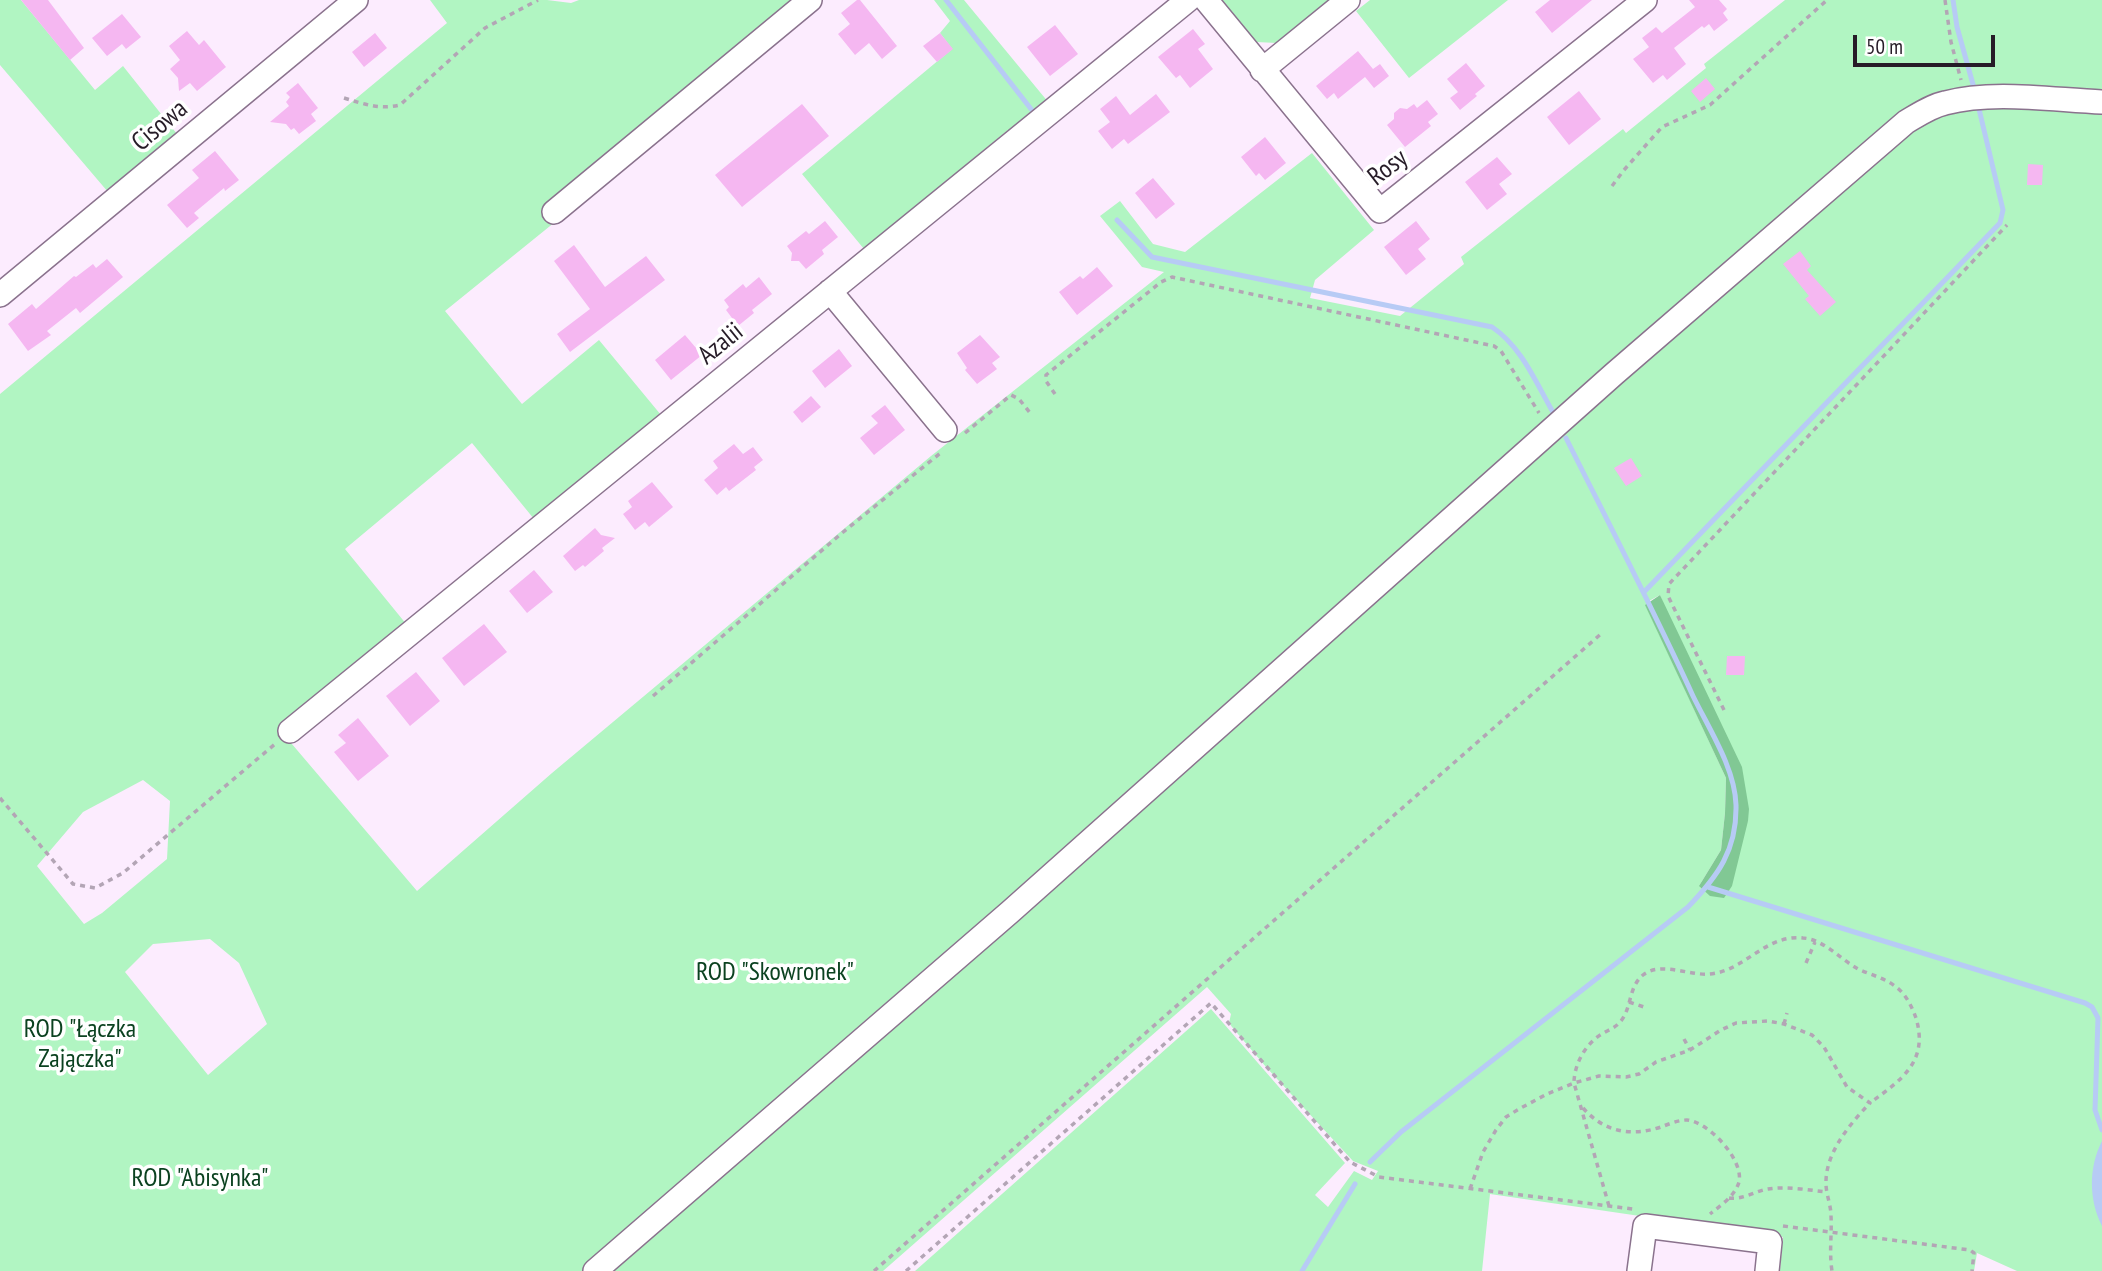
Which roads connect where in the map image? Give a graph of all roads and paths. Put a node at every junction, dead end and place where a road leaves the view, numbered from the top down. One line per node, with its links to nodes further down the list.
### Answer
1 (356, 0): 18 (street, Cisowa)
2 (538, 0): 11 (path)
3 (810, 0): 15 (street)
4 (1188, 0): 17 (street, Azalii)
5 (1206, 0): 10 (street, Rosy)
6 (1348, 0): 10 (street)
7 (1645, 0): 10 (street, Rosy)
8 (1827, 0): 14 (path)
9 (1945, 0): 12 (path)
10 (1262, 70)
11 (344, 98)
12 (1967, 99): 13 (street); 21 (street)
13 (2102, 102)
14 (1612, 186)
15 (554, 212)
16 (2007, 225): 25 (path)
17 (830, 291): 22 (street); 26 (street, Azalii)
18 (0, 295)
19 (1055, 394): 21 (path)
20 (1031, 414): 22 (path)
21 (1552, 432): 47 (street)
22 (953, 437): 24 (path)
23 (1602, 633): 48 (path)
24 (653, 696)
25 (1724, 710)
26 (290, 731): 27 (path)
27 (0, 797)
28 (1815, 942): 29 (path); 30 (path); 37 (path)
29 (1806, 963)
30 (1629, 1002): 31 (path); 36 (path)
31 (1644, 1007)
32 (1787, 1013): 33 (path)
33 (1784, 1024): 35 (path); 37 (path)
34 (1684, 1039): 35 (path)
35 (1690, 1050): 36 (path)
36 (1574, 1083): 38 (path); 39 (path)
37 (1870, 1103): 40 (path)
38 (1581, 1107): 41 (path); 42 (path)
39 (1470, 1189): 42 (path); 49 (path)
40 (1827, 1192): 41 (path); 46 (path)
41 (1729, 1198): 44 (path)
42 (1609, 1206): 43 (path)
43 (1636, 1209)
44 (1718, 1219)
45 (1781, 1226): 46 (path)
46 (1831, 1231): 52 (path); 53 (path)
47 (595, 1271)
48 (874, 1271)
49 (906, 1271)
50 (1639, 1271): 51 (street)
51 (1767, 1271)
52 (1832, 1271)
53 (1972, 1271)

